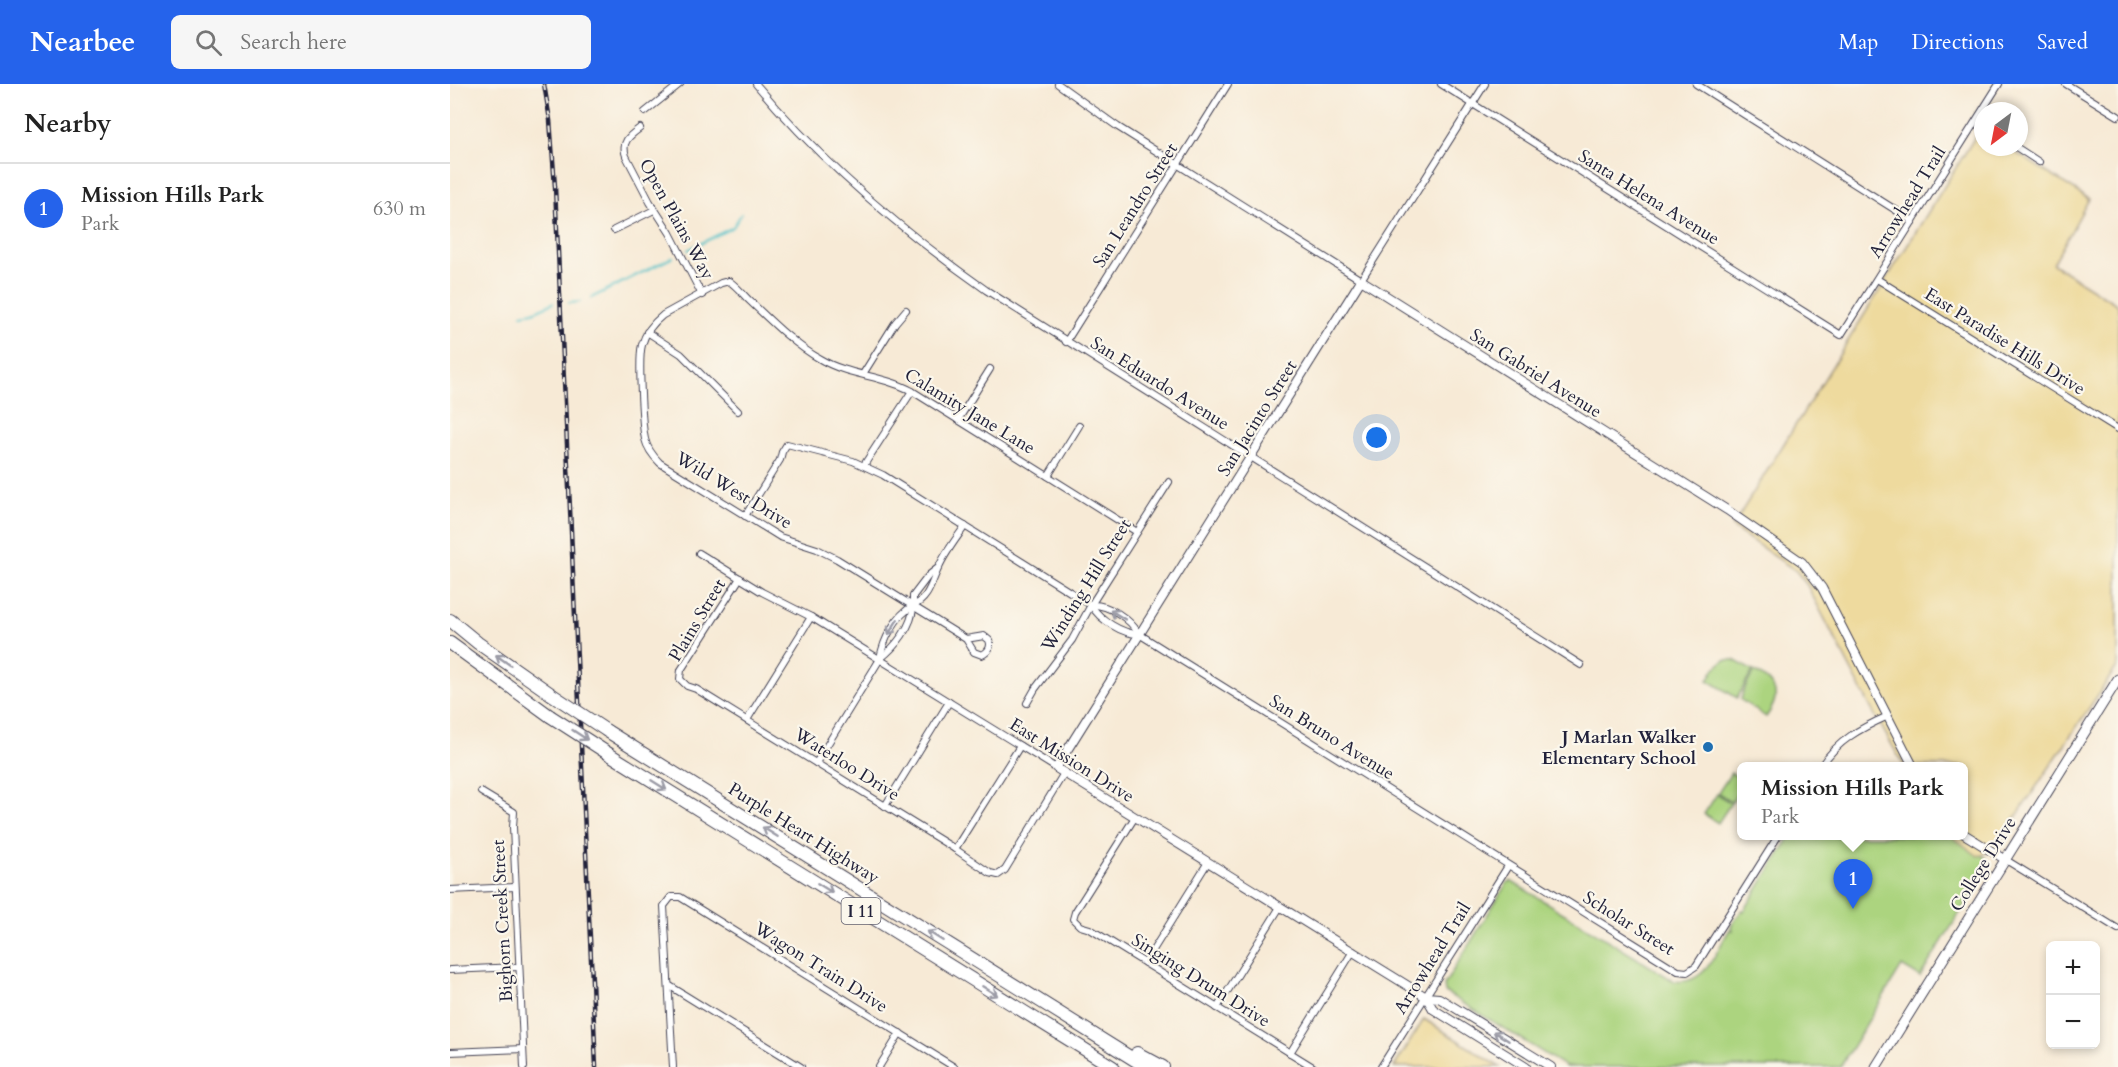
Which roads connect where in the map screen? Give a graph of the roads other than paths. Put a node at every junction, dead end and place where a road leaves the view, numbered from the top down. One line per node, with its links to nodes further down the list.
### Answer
1 (680, 84): 12 (street)
2 (756, 84): 28 (street, San Eduardo Avenue)
3 (1058, 84): 18 (street, San Gabriel Avenue)
4 (1228, 84): 18 (street, San Leandro Street)
5 (1441, 84): 11 (street, Santa Helena Avenue)
6 (1485, 84): 11 (street, San Jacinto Street)
7 (1696, 84): 20 (street)
8 (1999, 84): 10 (street, Arrowhead Trail)
9 (2066, 84): 13 (street)
10 (1988, 102)
11 (1472, 104): 23 (street, San Jacinto Street); 27 (street, Santa Helena Avenue)
12 (645, 112)
13 (2118, 116)
14 (1974, 124): 20 (street, Arrowhead Trail)
15 (640, 128): 19 (street, Open Plains Way)
16 (2028, 155): 17 (street)
17 (2039, 162)
18 (1178, 165): 23 (street, San Gabriel Avenue); 28 (street, San Leandro Street)
19 (654, 210): 21 (street); 24 (street, Open Plains Way)
20 (1913, 221): 22 (street, Arrowhead Trail)
21 (614, 230)
22 (1877, 279): 27 (street, Arrowhead Trail); 35 (street, East Paradise Hills Drive)
23 (1361, 280): 36 (street, San Jacinto Street); 58 (street, San Gabriel Avenue)
24 (702, 295): 26 (street); 30 (street, Calamity Jane Lane)
25 (906, 310): 30 (street)
26 (647, 332): 32 (street); 40 (street, Wild West Drive)
27 (1841, 335)
28 (1066, 342): 36 (street, San Eduardo Avenue)
29 (990, 369): 33 (street)
30 (863, 374): 31 (street, Calamity Jane Lane)
31 (912, 391): 33 (street, Calamity Jane Lane); 37 (street)
32 (738, 411)
33 (958, 420): 38 (street, Calamity Jane Lane)
34 (1079, 426): 38 (street)
35 (2118, 429)
36 (1250, 457): 49 (street, San Jacinto Street); 53 (street, San Eduardo Avenue)
37 (864, 465): 40 (street, San Bruno Avenue); 41 (street, San Bruno Avenue)
38 (1048, 476): 42 (street, Calamity Jane Lane)
39 (1169, 482): 42 (street, Winding Hill Street)
40 (745, 516): 46 (street, Wild West Drive)
41 (965, 526): 45 (street, San Bruno Avenue); 46 (street)
42 (1137, 532): 45 (street, Winding Hill Street)
43 (699, 553): 44 (street, East Mission Drive)
44 (740, 578): 47 (street, East Mission Drive); 54 (street, Plains Street)
45 (1091, 605): 49 (street, San Bruno Avenue, one-way to 45); 49 (street, San Bruno Avenue); 57 (street, Winding Hill Street)
46 (913, 606): 50 (street, Wild West Drive); 52 (street); 52 (street, one-way to 52)
47 (811, 617): 52 (street, East Mission Drive); 59 (street)
48 (450, 620): 86 (highway, Purple Heart Highway / I 11, one-way to 48, bridge)
49 (1139, 634): 64 (street, San Jacinto Street); 74 (street, San Bruno Avenue)
50 (966, 639)
51 (450, 643): 96 (highway, Purple Heart Highway / I 11, one-way to 96, bridge)
52 (880, 659): 56 (street, East Mission Drive); 63 (street)
53 (1581, 665)
54 (680, 679): 59 (street, Waterloo Drive)
55 (2118, 679): 72 (main road, College Drive)
56 (950, 702): 60 (street, East Mission Drive); 67 (street)
57 (1027, 703)
58 (1888, 716): 61 (street); 62 (street, San Gabriel Avenue)
59 (747, 720): 63 (street, Waterloo Drive)
60 (1020, 746): 64 (street, East Mission Drive); 71 (street)
61 (1824, 762)
62 (1911, 762)
63 (816, 763): 67 (street, Waterloo Drive)
64 (1056, 768): 65 (street, East Mission Drive)
65 (1064, 773): 68 (street, East Mission Drive); 71 (street, Waterloo Drive)
66 (481, 792): 75 (street, Bighorn Creek Street)
67 (885, 806): 71 (street, Waterloo Drive)
68 (1135, 817): 73 (street, East Mission Drive); 80 (street, Singing Drum Drive)
69 (1968, 836): 72 (street)
70 (1775, 840): 74 (street, Scholar Street)
71 (956, 849)
72 (2006, 860): 78 (street); 103 (main road, College Drive)
73 (1208, 862): 77 (street, East Mission Drive); 80 (street)
74 (1508, 866): 84 (street, Arrowhead Trail)
75 (516, 887): 76 (street); 81 (street, Bighorn Creek Street)
76 (450, 890)
77 (1280, 907): 79 (street, East Mission Drive); 85 (street)
78 (2118, 928)
79 (1353, 951): 84 (street, East Mission Drive); 90 (street)
80 (1145, 963): 85 (street, Singing Drum Drive)
81 (519, 967): 82 (street); 88 (street, Bighorn Creek Street)
82 (450, 970)
83 (669, 986): 87 (street, Wagon Train Drive); 92 (street); 93 (street)
84 (1426, 997): 100 (street, Arrowhead Trail); 101 (street, East Mission Drive); 102 (street, East Mission Drive, one-way to 84)
85 (1217, 1008): 90 (street, Singing Drum Drive)
86 (1056, 1011): 97 (highway, Purple Heart Highway / I 11); 98 (highway)
87 (900, 1034): 94 (street); 95 (street, Wagon Train Drive)
88 (523, 1049): 89 (street); 91 (street, Bighorn Creek Street)
89 (450, 1052)
90 (1290, 1053): 99 (street, Singing Drum Drive)
91 (524, 1067)
92 (673, 1067)
93 (801, 1067)
94 (879, 1067)
95 (954, 1067)
96 (1113, 1067)
97 (1146, 1067)
98 (1163, 1067)
99 (1313, 1067)
100 (1381, 1067)
101 (1526, 1067)
102 (1551, 1067)
103 (1876, 1067)

